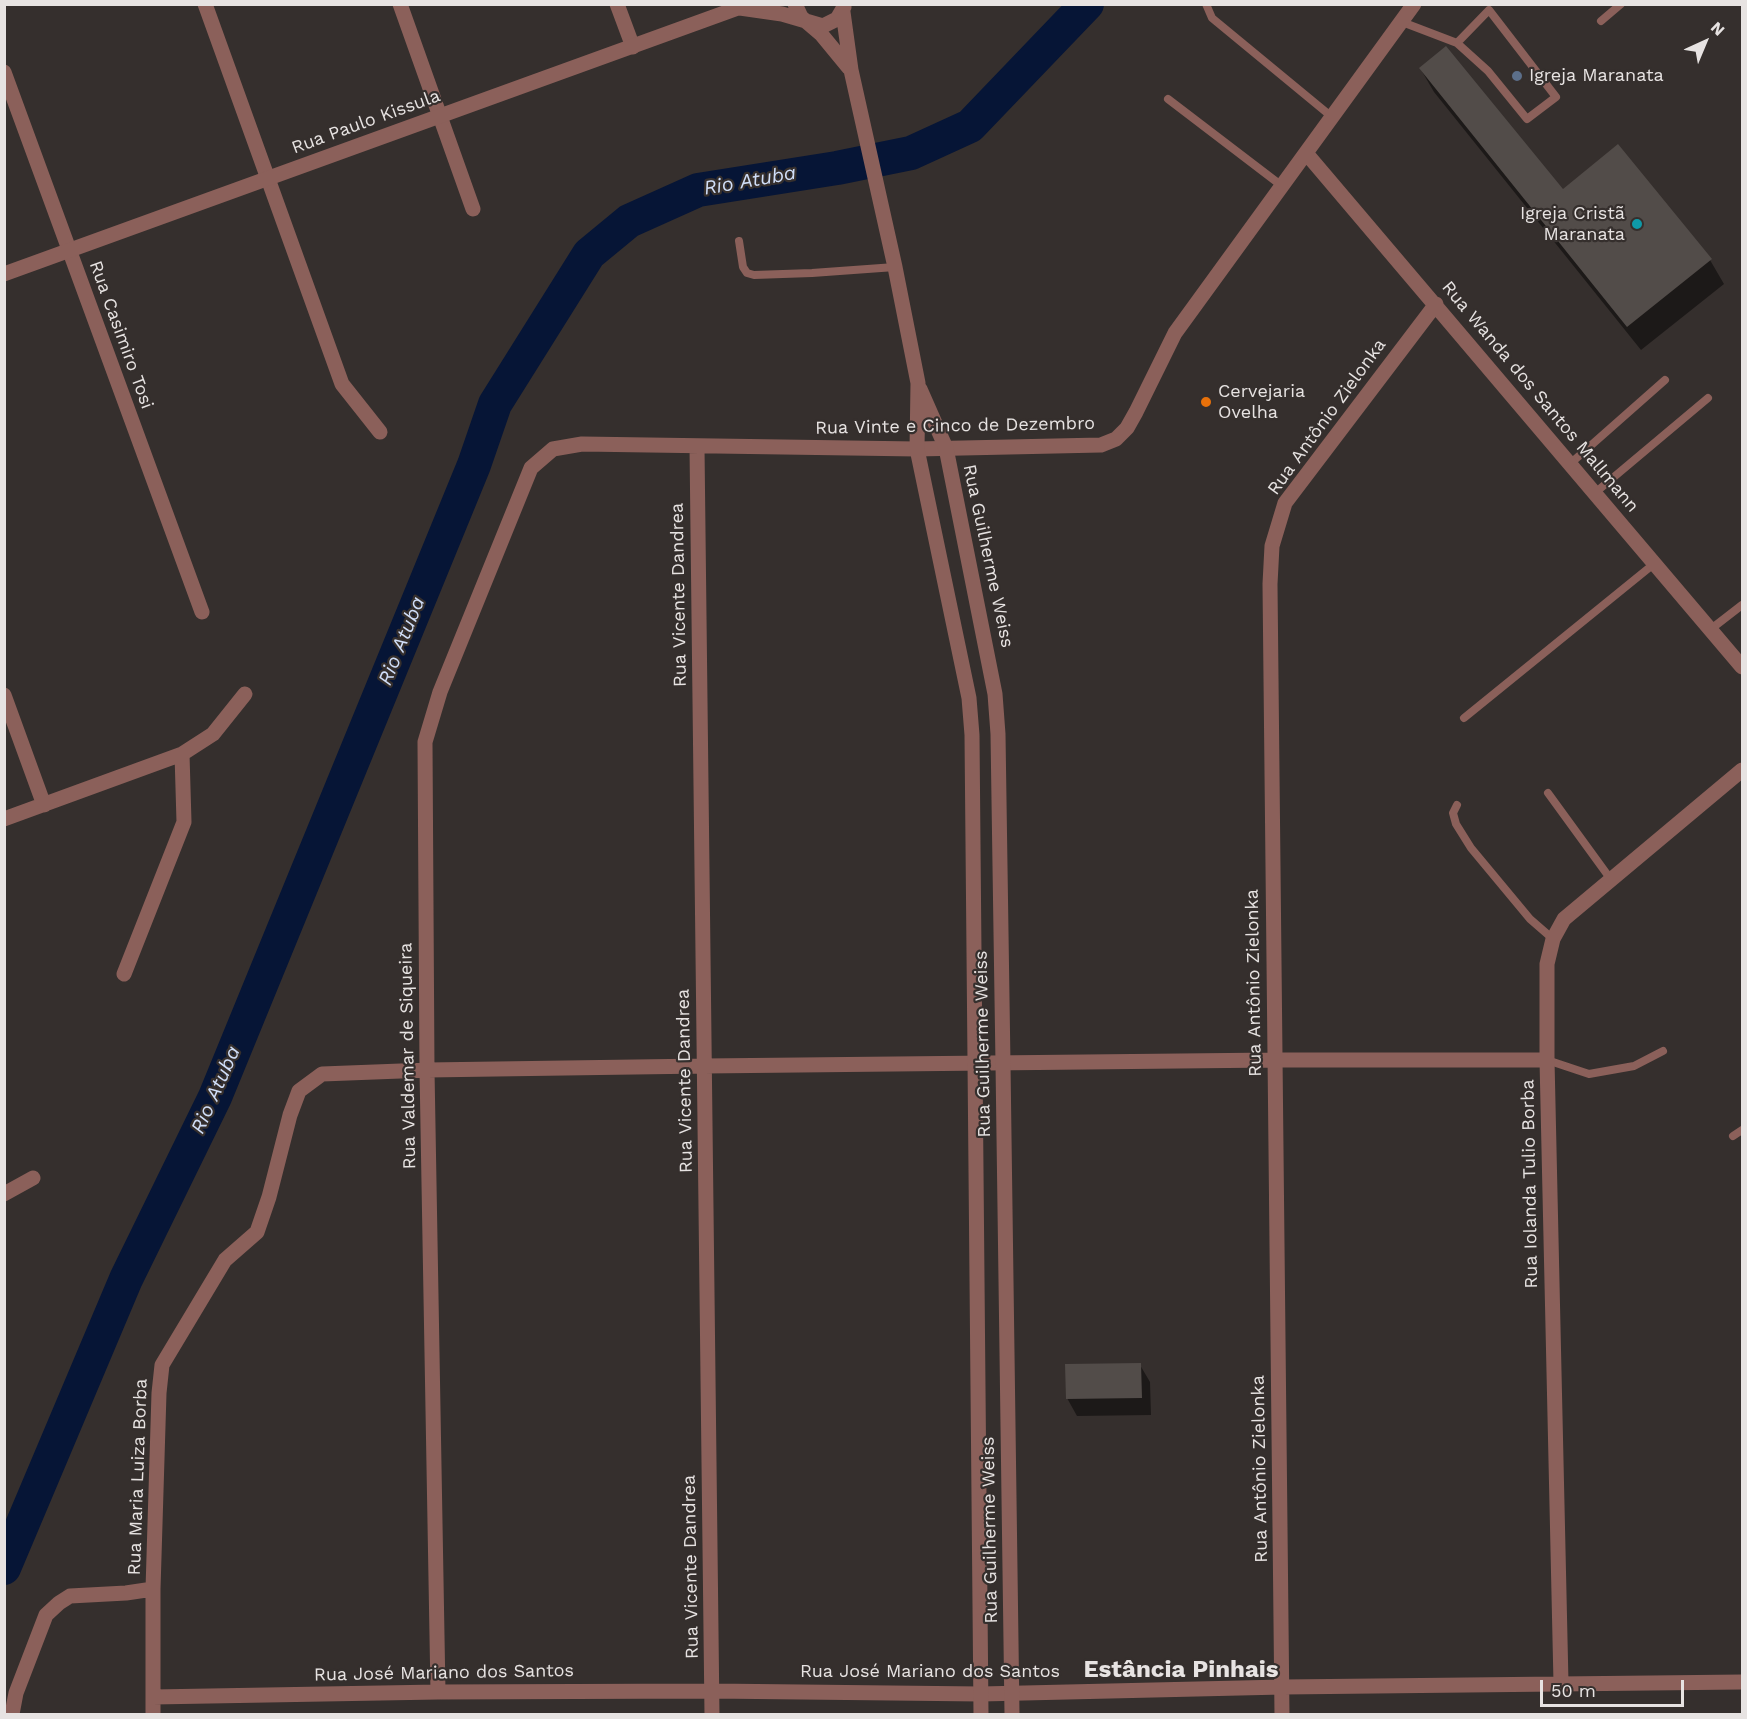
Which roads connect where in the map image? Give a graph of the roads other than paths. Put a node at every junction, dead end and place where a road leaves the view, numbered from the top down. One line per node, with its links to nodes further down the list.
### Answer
1 (205, 4): 21 (street)
2 (400, 4): 18 (street)
3 (617, 4): 14 (street)
4 (795, 4): 11 (street)
5 (1206, 4): 19 (lane)
6 (1414, 4): 12 (street, Rua Vinte e Cinco de Dezembro)
7 (1621, 4): 10 (lane)
8 (745, 6): 11 (street, Rua Paulo Kissula); 14 (street, Rua Paulo Kissula)
9 (845, 7): 11 (street); 15 (street, Rua Guilherme Weiss)
10 (1601, 21)
11 (807, 22): 15 (street)
12 (1402, 22): 13 (lane); 19 (street, Rua Vinte e Cinco de Dezembro)
13 (1457, 43): 13 (lane)
14 (633, 47): 18 (street, Rua Paulo Kissula)
15 (851, 70): 26 (street, Rua Guilherme Weiss)
16 (4, 72): 25 (street, Rua Casimiro Tosi)
17 (1168, 99): 22 (lane)
18 (440, 116): 21 (street, Rua Paulo Kissula); 23 (street)
19 (1332, 117): 20 (street, Rua Vinte e Cinco de Dezembro)
20 (1306, 153): 22 (street, Rua Vinte e Cinco de Dezembro); 28 (street, Rua Wanda dos Santos Mallmann)
21 (268, 178): 25 (street, Rua Paulo Kissula); 32 (street)
22 (1282, 186): 34 (street, Rua Vinte e Cinco de Dezembro)
23 (473, 209)
24 (739, 241): 26 (lane)
25 (70, 250): 27 (street, Rua Paulo Kissula); 41 (street, Rua Casimiro Tosi)
26 (895, 267): 30 (street, Rua Guilherme Weiss)
27 (4, 274)
28 (1436, 304): 37 (street, Rua Wanda dos Santos Mallmann); 57 (street, Rua Antônio Zielonka)
29 (1665, 380): 37 (lane)
30 (918, 383): 34 (street, Rua Guilherme Weiss); 36 (street, Rua Guilherme Weiss)
31 (1708, 398): 38 (lane)
32 (380, 432)
33 (697, 447): 35 (street, Rua Vinte e Cinco de Dezembro); 36 (street, Rua Vinte e Cinco de Dezembro); 61 (street, Rua Vicente Dandrea)
34 (946, 448): 36 (street, Rua Vinte e Cinco de Dezembro); 60 (street, Rua Guilherme Weiss)
35 (553, 449): 62 (street, Rua Valdemar de Siqueira)
36 (917, 449): 59 (street, Rua Guilherme Weiss)
37 (1571, 463): 38 (street, Rua Wanda dos Santos Mallmann)
38 (1596, 492): 39 (street, Rua Wanda dos Santos Mallmann)
39 (1655, 563): 42 (street, Rua Wanda dos Santos Mallmann); 46 (lane)
40 (1743, 605): 42 (lane)
41 (202, 612)
42 (1711, 629): 43 (street, Rua Wanda dos Santos Mallmann)
43 (1743, 667)
44 (245, 694): 47 (street)
45 (4, 695): 50 (street)
46 (1464, 718)
47 (182, 754): 50 (street); 55 (street)
48 (1743, 770): 53 (street, Rua Iolanda Tulio Borba)
49 (1548, 793): 53 (lane)
50 (44, 805): 52 (street)
51 (1456, 805): 54 (lane)
52 (4, 819)
53 (1612, 881): 54 (street, Rua Iolanda Tulio Borba)
54 (1553, 939): 58 (street, Rua Iolanda Tulio Borba)
55 (124, 974)
56 (1663, 1051): 58 (lane)
57 (1275, 1060): 58 (street); 60 (street); 70 (street, Rua Antônio Zielonka)
58 (1547, 1060): 69 (street, Rua Iolanda Tulio Borba)
59 (976, 1064): 60 (street); 61 (street); 74 (street, Rua Guilherme Weiss)
60 (1003, 1064): 73 (street, Rua Guilherme Weiss)
61 (704, 1066): 62 (street); 71 (street, Rua Vicente Dandrea)
62 (428, 1070): 67 (street, Rua Maria Luiza Borba); 72 (street, Rua Valdemar de Siqueira)
63 (1743, 1130): 64 (lane)
64 (1733, 1136)
65 (33, 1178): 66 (street)
66 (4, 1194)
67 (153, 1589): 75 (street, Rua Maria Luiza Borba); 76 (street)
68 (1743, 1682): 69 (street, Rua José Mariano dos Santos)
69 (1562, 1683): 70 (street, Rua José Mariano dos Santos)
70 (1282, 1687): 73 (street, Rua José Mariano dos Santos); 81 (street, Rua Antônio Zielonka)
71 (712, 1691): 72 (street, Rua José Mariano dos Santos); 74 (street, Rua José Mariano dos Santos); 78 (street, Rua Vicente Dandrea)
72 (438, 1692): 75 (street, Rua José Mariano dos Santos)
73 (1012, 1693): 74 (street, Rua José Mariano dos Santos); 80 (street, Rua Guilherme Weiss)
74 (981, 1694): 79 (street, Rua Guilherme Weiss)
75 (153, 1697): 77 (street, Rua Maria Luiza Borba)
76 (12, 1714)
77 (153, 1714)
78 (712, 1714)
79 (981, 1714)
80 (1012, 1714)
81 (1282, 1714)

